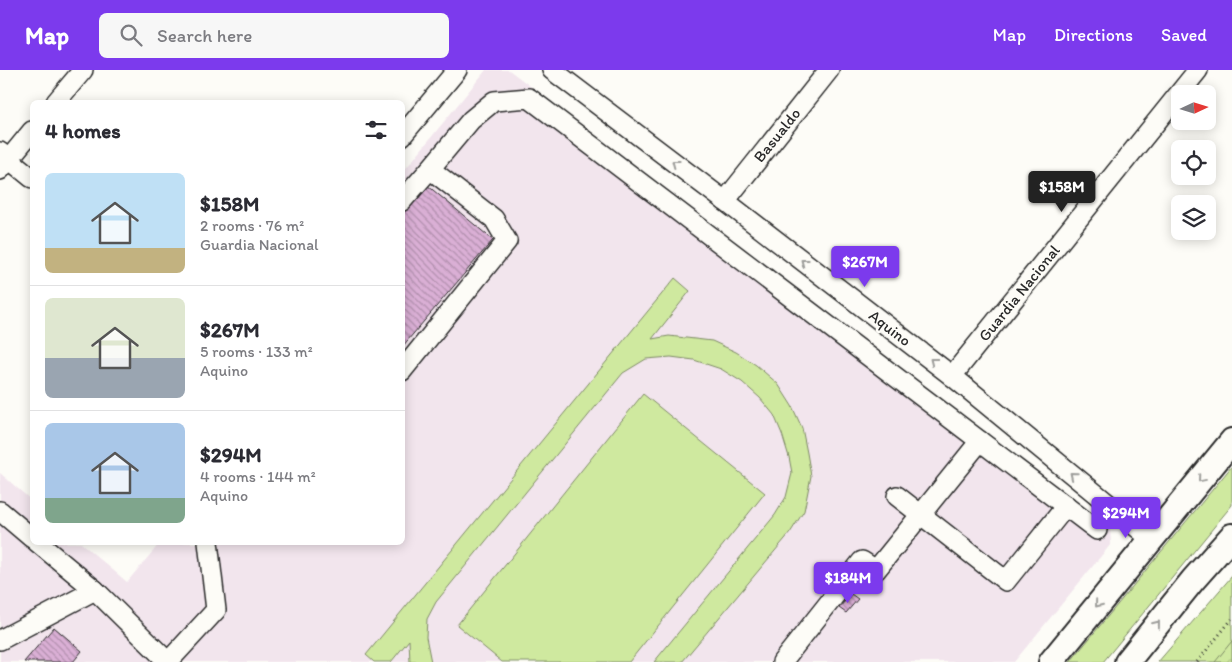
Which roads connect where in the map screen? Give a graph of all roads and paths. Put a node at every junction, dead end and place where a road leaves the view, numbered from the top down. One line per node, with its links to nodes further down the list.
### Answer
1 (83, 70): 6 (street)
2 (457, 70): 7 (street)
3 (552, 70): 13 (street, Aquino, one-way to 3)
4 (829, 70): 13 (street, Basualdo)
5 (1198, 70): 15 (street, Guardia Nacional)
6 (58, 100)
7 (405, 132)
8 (30, 133): 9 (street)
9 (3, 160): 11 (street)
10 (430, 169): 12 (street); 14 (street); 16 (street)
11 (30, 177)
12 (405, 198)
13 (724, 201): 15 (street, Aquino, one-way to 13)
14 (405, 367)
15 (952, 376): 25 (street, Aquino, one-way to 15)
16 (980, 441): 19 (street); 21 (street)
17 (1232, 441): 25 (main road, one-way to 25)
18 (897, 496): 21 (street)
19 (1066, 506): 21 (street); 22 (street)
20 (0, 512): 23 (street)
21 (920, 514): 32 (street)
22 (1097, 530)
23 (30, 536)
24 (1232, 536): 34 (main road, one-way to 24)
25 (1151, 538): 33 (main road, one-way to 33)
26 (41, 545): 28 (street)
27 (208, 545): 31 (street)
28 (95, 590): 30 (street); 31 (street)
29 (1232, 618): 35 (path)
30 (0, 640)
31 (168, 662)
32 (782, 662)
33 (1051, 662)
34 (1126, 662)
35 (1197, 662)

